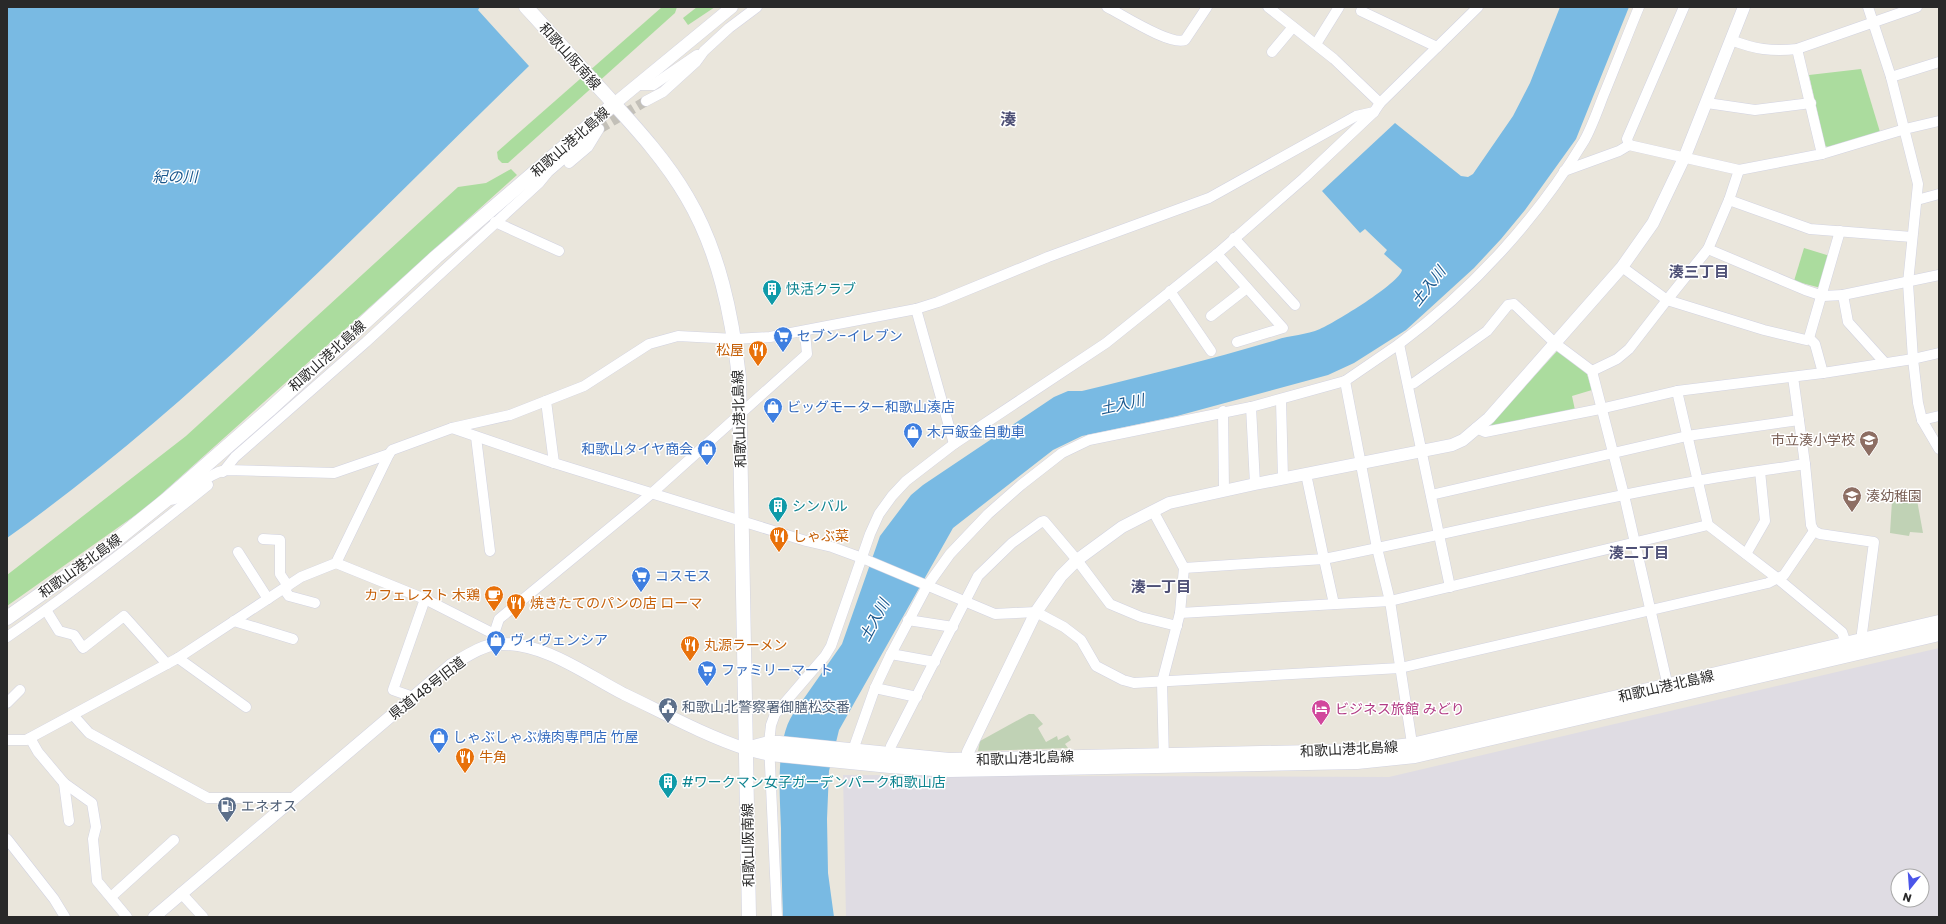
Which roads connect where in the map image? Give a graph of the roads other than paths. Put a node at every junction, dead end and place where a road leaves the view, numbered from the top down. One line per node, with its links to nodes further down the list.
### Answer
1 (526, 7): 29 (main road, 和歌山阪南線)
2 (732, 7): 25 (street)
3 (757, 7): 21 (street)
4 (1108, 7): 5 (street)
5 (1207, 7)
6 (1268, 7): 16 (street)
7 (1339, 7): 18 (street)
8 (1478, 7): 19 (street)
9 (1639, 7): 37 (street)
10 (1684, 7): 34 (street)
11 (1744, 7): 17 (street)
12 (1868, 7): 15 (street)
13 (1917, 7): 15 (street)
14 (1361, 11): 19 (street)
15 (1874, 23): 20 (street); 24 (street)
16 (1293, 26): 18 (street); 22 (street)
17 (1731, 40): 20 (street); 27 (street)
18 (1316, 44): 30 (street)
19 (1437, 47): 30 (street)
20 (1797, 50): 28 (street)
21 (704, 51): 25 (street); 26 (street)
22 (1272, 52)
23 (1939, 62): 24 (street)
24 (1891, 77): 33 (street)
25 (638, 85): 29 (street)
26 (646, 101)
27 (1707, 103): 28 (street); 36 (street)
28 (1811, 103): 35 (street)
29 (614, 104): 32 (main road, 和歌山港北島線); 62 (main road, 和歌山港北島線)
30 (1377, 107): 45 (street); 58 (street)
31 (1939, 121): 33 (street)
32 (593, 128): 42 (street); 107 (main road, 和歌山港北島線)
33 (1904, 129): 35 (street); 41 (street)
34 (1629, 145): 36 (street); 37 (street)
35 (1822, 154): 38 (street)
36 (1685, 156): 38 (street); 49 (street)
37 (1564, 170): 64 (street)
38 (1739, 170): 40 (street)
39 (1939, 194): 41 (street)
40 (1729, 200): 43 (street); 46 (street)
41 (1917, 200): 44 (street)
42 (495, 222): 47 (street); 97 (street)
43 (1840, 231): 44 (street); 55 (street)
44 (1912, 237): 51 (street)
45 (1234, 238): 48 (street); 57 (street)
46 (1708, 249): 55 (street); 56 (street)
47 (559, 251)
48 (1217, 254): 52 (street); 53 (street)
49 (1622, 267): 56 (street); 65 (street)
50 (1939, 276): 51 (street)
51 (1908, 283): 54 (street); 68 (street)
52 (1247, 288): 59 (street); 63 (street)
53 (1170, 291): 66 (street); 89 (street)
54 (1843, 295): 55 (street); 69 (street)
55 (1823, 296): 61 (street)
56 (1667, 300): 61 (street); 70 (street)
57 (1295, 305)
58 (916, 309): 60 (street); 89 (street)
59 (1211, 316)
60 (805, 332): 62 (street); 81 (street)
61 (1809, 338): 71 (street)
62 (735, 339): 77 (street); 81 (main road, 和歌山港北島線)
63 (1237, 342)
64 (1399, 344): 73 (street); 74 (street)
65 (1556, 344): 70 (street); 74 (street); 86 (street)
66 (1211, 351)
67 (1939, 353): 68 (street)
68 (1913, 359): 69 (street); 84 (street)
69 (1885, 363): 71 (street)
70 (1592, 371): 79 (street)
71 (1823, 373): 72 (street)
72 (1793, 377): 75 (street); 83 (street)
73 (1345, 381): 76 (street); 95 (street)
74 (1408, 385): 91 (street)
75 (1676, 391): 79 (street); 87 (street)
76 (1281, 400): 78 (street); 100 (street)
77 (546, 401): 85 (street); 94 (street)
78 (1251, 407): 80 (street); 102 (street)
79 (1600, 409): 86 (street); 92 (street)
80 (1223, 412): 103 (street); 125 (street)
81 (740, 415): 104 (street); 109 (main road, 和歌山港北島線)
82 (1939, 416): 84 (street)
83 (1799, 420): 87 (street); 96 (street)
84 (1922, 420): 90 (street)
85 (452, 428): 88 (street); 93 (street)
86 (1476, 428): 91 (street)
87 (1687, 436): 92 (street); 101 (street)
88 (476, 437): 94 (street); 116 (street)
89 (954, 444): 120 (street)
90 (1939, 449)
91 (1421, 451): 95 (street); 105 (street)
92 (1612, 453): 105 (street); 106 (street)
93 (389, 454): 97 (street); 122 (street)
94 (554, 464): 104 (street)
95 (1360, 464): 99 (street); 115 (street)
96 (1805, 464): 98 (street); 111 (street)
97 (226, 470): 107 (street); 135 (street)
98 (1760, 471): 101 (street); 118 (street)
99 (1306, 474): 100 (street); 119 (street)
100 (1283, 478): 102 (street)
101 (1698, 480): 106 (street); 110 (street)
102 (1254, 484): 103 (street)
103 (1224, 491): 108 (street)
104 (651, 494): 109 (street); 147 (street)
105 (1431, 495): 112 (street)
106 (1624, 495): 112 (street); 114 (street)
107 (166, 500): 138 (main road, 和歌山港北島線)
108 (1154, 511): 121 (street); 123 (street)
109 (742, 522): 120 (street); 166 (main road, 和歌山港北島線)
110 (1708, 525): 114 (street); 118 (street)
111 (1814, 531): 124 (street); 148 (street)
112 (1439, 536): 115 (street); 127 (street)
113 (263, 539): 126 (street)
114 (1634, 543): 127 (street); 134 (street)
115 (1377, 548): 119 (street); 131 (street)
116 (490, 551)
117 (238, 552): 128 (street)
118 (1746, 554): 124 (street)
119 (1324, 558): 123 (street); 133 (street)
120 (864, 559): 125 (street); 165 (street)
121 (1077, 560): 130 (street); 136 (street); 142 (street)
122 (336, 563): 126 (street); 129 (street)
123 (1184, 568): 137 (street)
124 (1778, 578): 134 (street); 148 (street)
125 (925, 585): 130 (street); 139 (street)
126 (286, 587): 128 (street); 132 (street)
127 (1450, 587): 131 (street)
128 (268, 599): 140 (street)
129 (425, 599): 147 (street); 158 (street)
130 (967, 600): 136 (street); 143 (street)
131 (1390, 601): 133 (street); 153 (street)
132 (315, 603)
133 (1334, 604): 137 (street)
134 (1650, 609): 153 (street); 157 (street)
135 (46, 610): 145 (street); 152 (street)
136 (1036, 612): 154 (street); 171 (street)
137 (1180, 613): 142 (street)
138 (7, 618)
139 (908, 620): 143 (street); 149 (street)
140 (234, 621): 146 (street); 150 (street)
141 (1939, 622): 148 (main road, 和歌山港北島線)
142 (1177, 626): 154 (street)
143 (953, 627): 151 (street)
144 (1939, 634): 148 (main road, 和歌山港北島線)
145 (7, 637)
146 (293, 639)
147 (495, 639): 158 (street, 県道148号旧道); 166 (street, 県道148号旧道)
148 (1856, 648): 157 (main road, 和歌山港北島線)
149 (891, 654): 151 (street); 155 (street)
150 (178, 658): 152 (street); 161 (street)
151 (935, 662): 159 (street)
152 (167, 664): 162 (street)
153 (1400, 668): 154 (street); 167 (street)
154 (1162, 682): 170 (street)
155 (875, 688): 159 (street); 168 (street)
156 (20, 690): 160 (street)
157 (1669, 691): 167 (main road, 和歌山港北島線)
158 (413, 697): 173 (street, 県道148号旧道)
159 (917, 698): 169 (street)
160 (7, 703)
161 (246, 707)
162 (73, 715): 163 (street); 173 (street)
163 (30, 738): 164 (street); 172 (street)
164 (7, 740)
165 (774, 748): 166 (main road, 和歌山港北島線); 168 (main road, 和歌山港北島線); 184 (street)
166 (746, 749): 183 (main road, 和歌山阪南線)
167 (1413, 751): 170 (main road, 和歌山港北島線)
168 (844, 753): 169 (main road, 和歌山港北島線); 171 (main road, 和歌山港北島線)
169 (889, 754): 171 (main road, 和歌山港北島線)
170 (1164, 761): 171 (main road, 和歌山港北島線)
171 (966, 765)
172 (64, 783): 174 (street); 178 (street)
173 (294, 798): 177 (street, 県道148号旧道)
174 (69, 821)
175 (7, 839): 179 (street)
176 (174, 840): 178 (street)
177 (181, 893): 181 (street, 県道148号旧道); 182 (street)
178 (111, 897): 180 (street)
179 (65, 917)
180 (127, 917)
181 (154, 917)
182 (203, 917)
183 (749, 917)
184 (777, 917)

